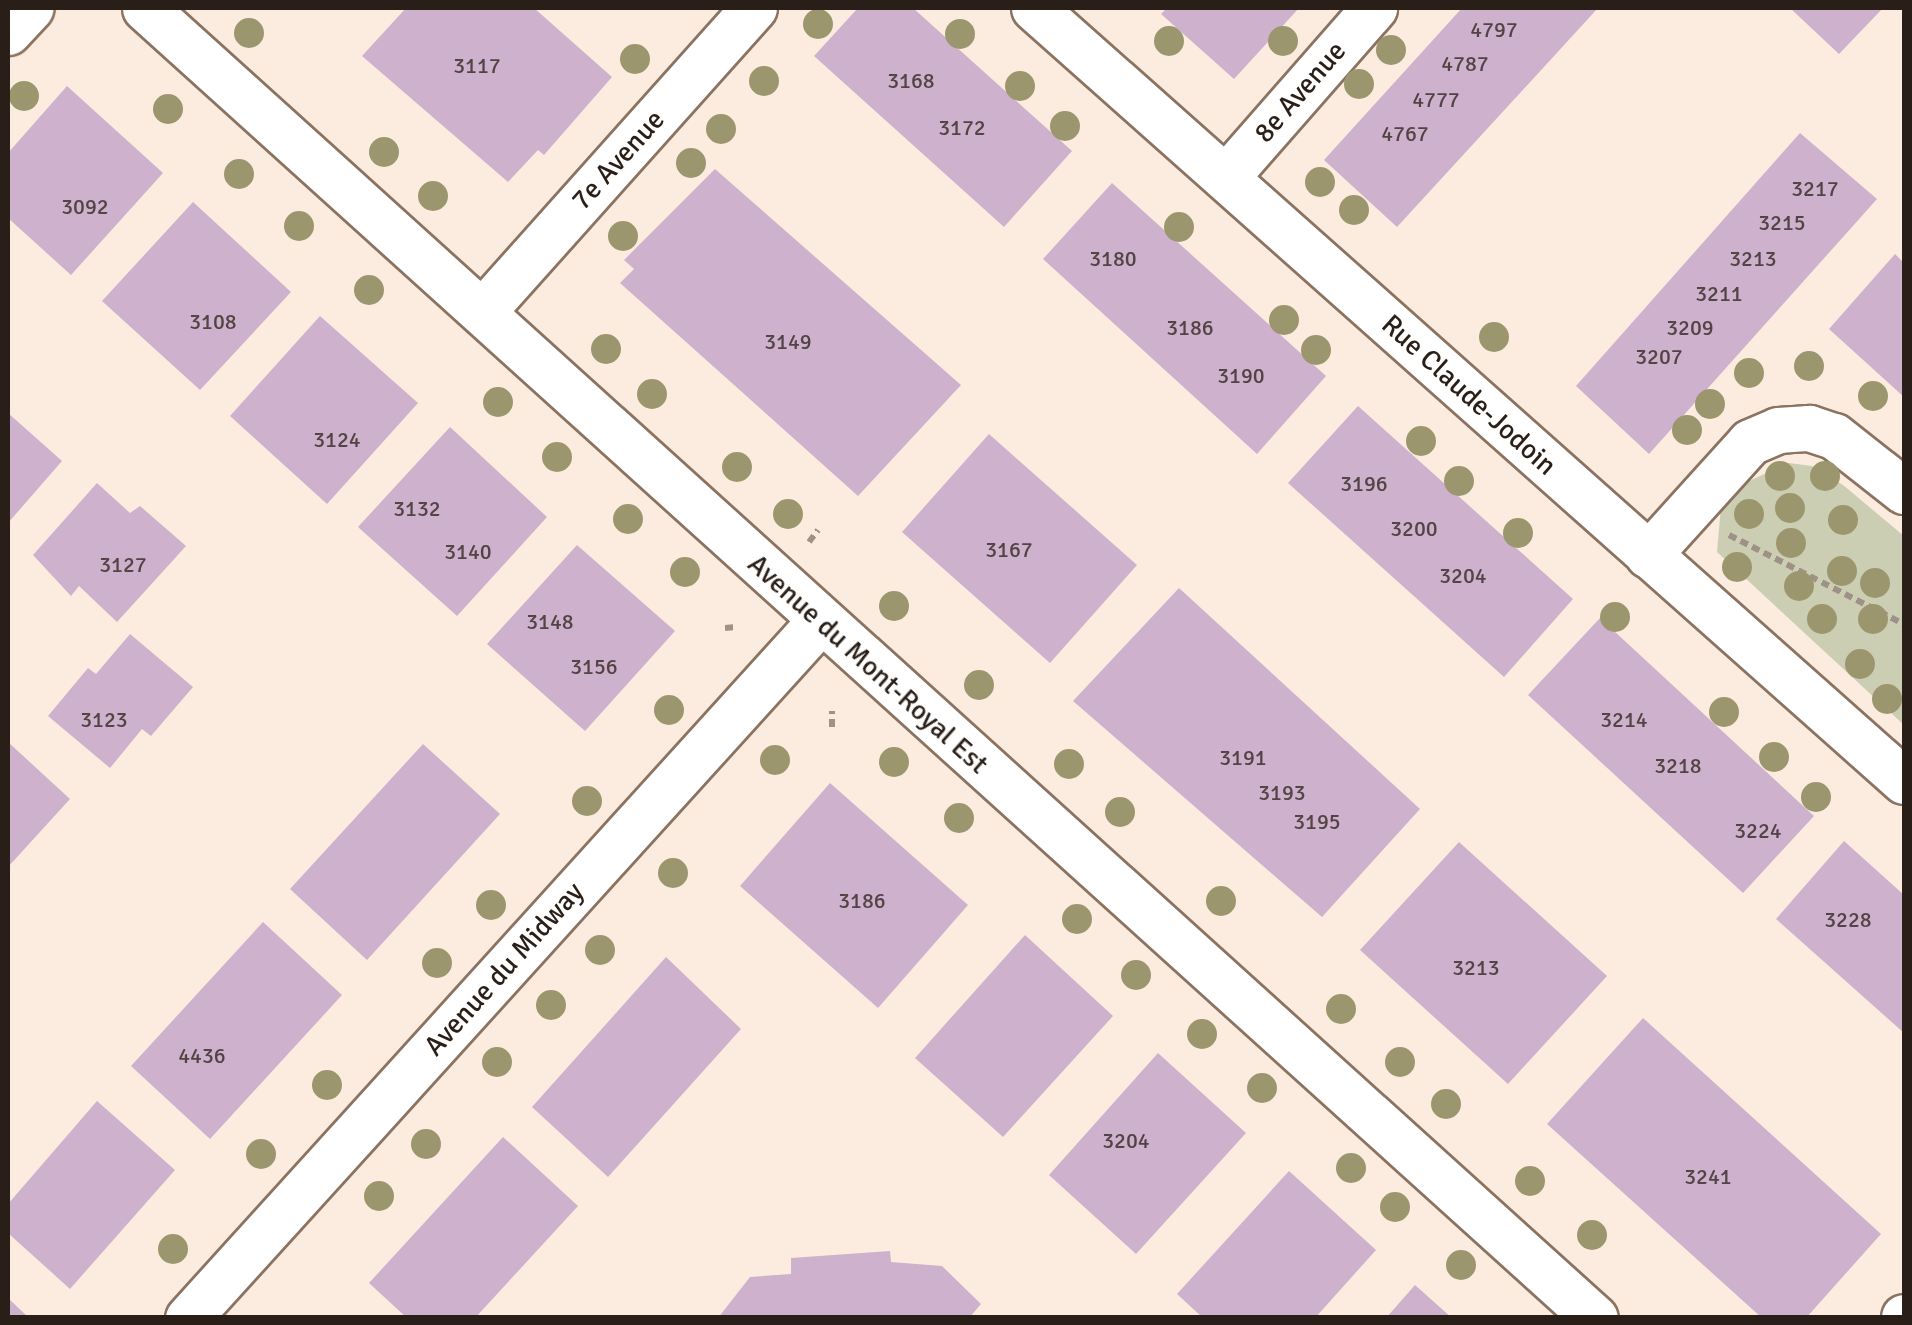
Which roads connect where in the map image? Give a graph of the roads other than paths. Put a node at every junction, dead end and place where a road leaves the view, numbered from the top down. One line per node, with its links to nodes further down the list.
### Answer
1 (30, 8): 6 (street)
2 (145, 8): 8 (street, Avenue du Mont-Royal Est)
3 (754, 8): 8 (street, 7e Avenue)
4 (1034, 8): 7 (street, Rue Claude-Jodoin)
5 (1374, 8): 7 (street, 8e Avenue)
6 (8, 32)
7 (1226, 177): 10 (street, Rue Claude-Jodoin)
8 (482, 312): 11 (street, Avenue du Mont-Royal Est)
9 (1904, 491): 10 (street)
10 (1648, 555): 12 (street, Rue Claude-Jodoin)
11 (820, 622): 13 (street, Avenue du Midway); 14 (street, Avenue du Mont-Royal Est)
12 (1904, 781)
13 (188, 1318)
14 (1595, 1318)

